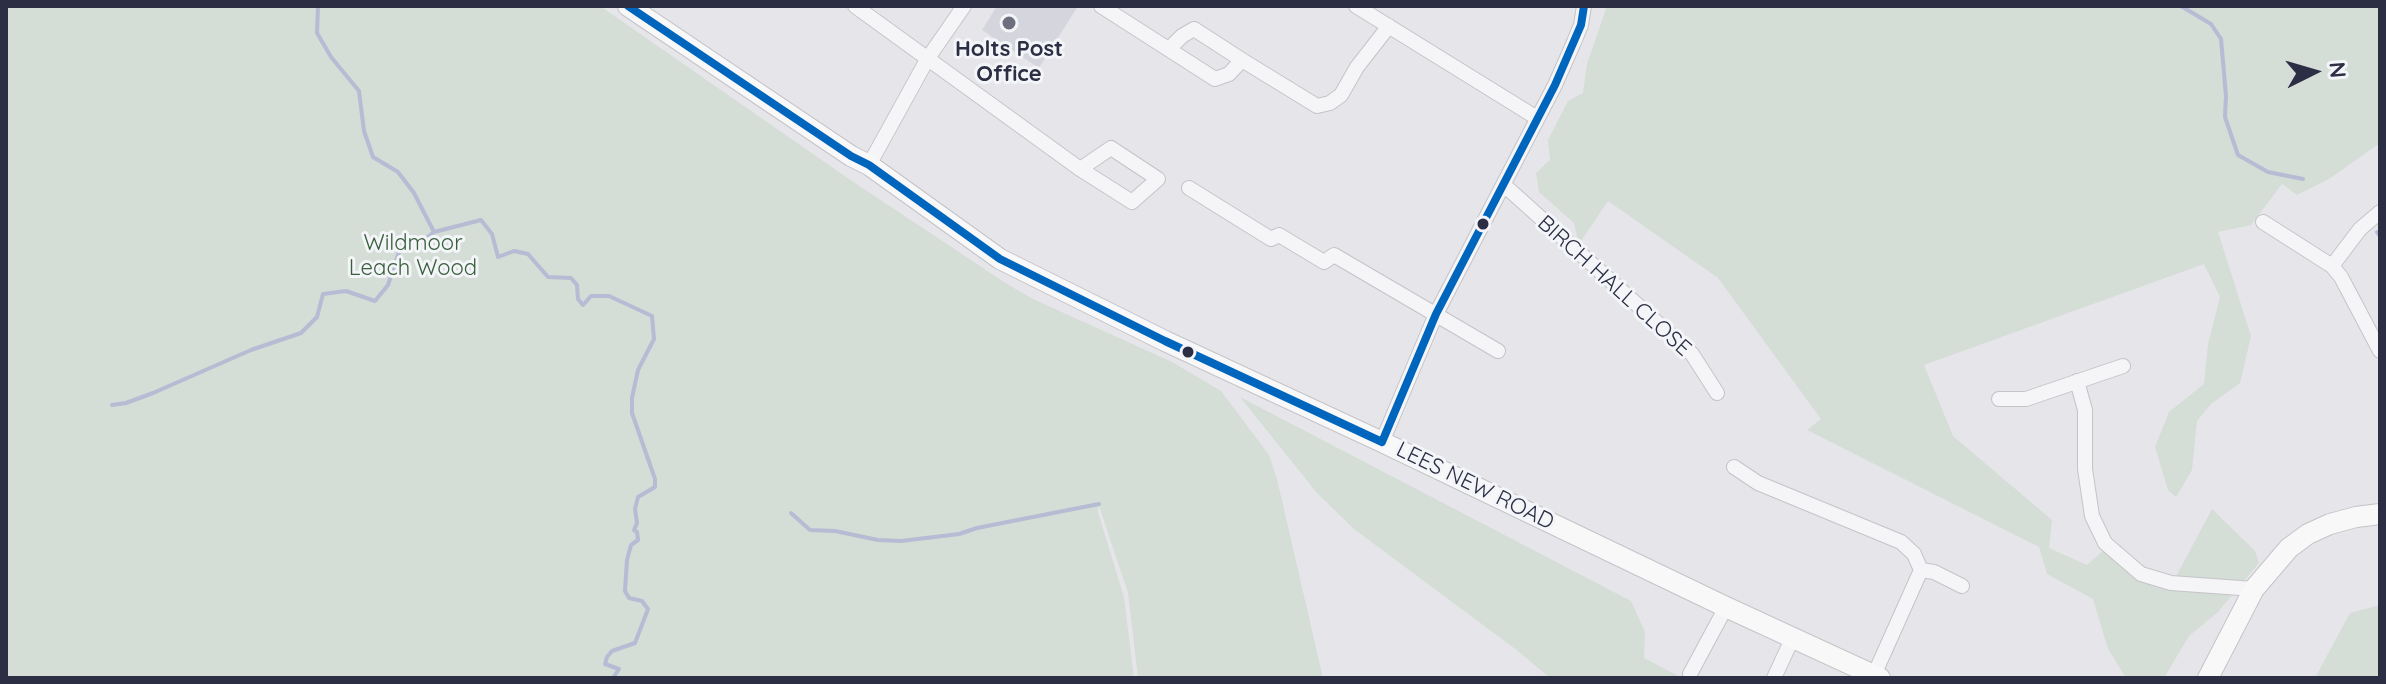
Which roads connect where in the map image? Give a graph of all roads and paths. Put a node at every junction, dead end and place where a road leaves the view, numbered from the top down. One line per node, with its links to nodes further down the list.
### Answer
1 (628, 6): 12 (street, LEES NEW ROAD)
2 (855, 6): 9 (street)
3 (964, 6): 9 (street)
4 (1101, 6): 8 (street)
5 (1356, 6): 7 (street)
6 (1584, 6): 11 (street)
7 (1389, 26): 10 (street); 11 (street)
8 (1169, 49): 10 (street); 10 (street)
9 (928, 58): 12 (street); 13 (street)
10 (1242, 60)
11 (1537, 118): 14 (street)
12 (869, 165): 26 (street, LEES NEW ROAD)
13 (1080, 169): 13 (street)
14 (1504, 185): 19 (street); 24 (street, BIRCH HALL CLOSE)
15 (1189, 188): 19 (street)
16 (2380, 212): 18 (street)
17 (2263, 222): 18 (street)
18 (2332, 266): 21 (street)
19 (1436, 314): 20 (street); 26 (street)
20 (1498, 351)
21 (2380, 351)
22 (2123, 366): 23 (street)
23 (2077, 381): 25 (street); 31 (street)
24 (1717, 393)
25 (1999, 399)
26 (1382, 442): 32 (street, LEES NEW ROAD)
27 (1734, 467): 29 (street)
28 (2380, 514): 31 (street)
29 (1921, 570): 30 (street); 35 (street)
30 (1962, 586)
31 (2254, 589): 37 (street)
32 (1726, 607): 33 (street, LEES NEW ROAD); 34 (street)
33 (1793, 637): 35 (street, LEES NEW ROAD); 36 (street)
34 (1690, 674)
35 (1877, 677)
36 (1774, 678)
37 (2208, 678)

